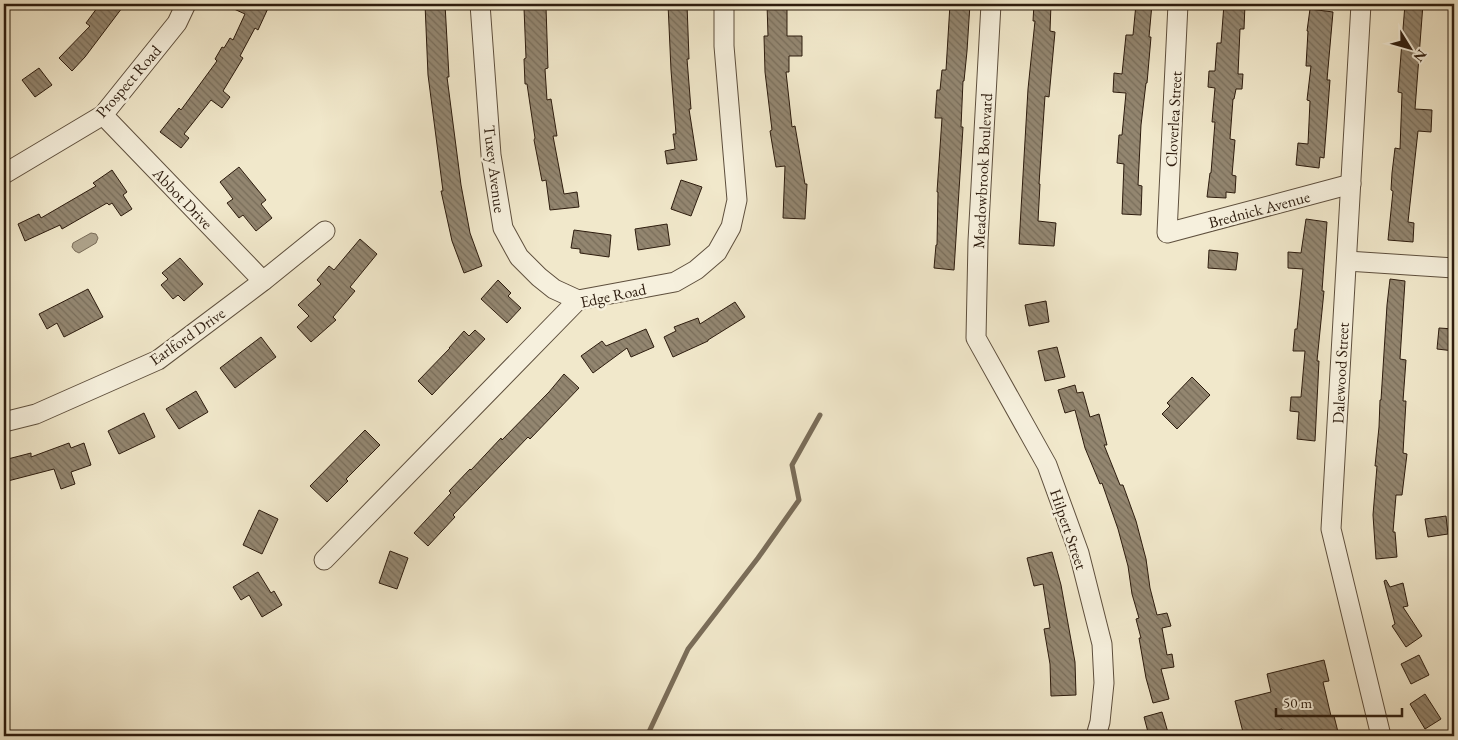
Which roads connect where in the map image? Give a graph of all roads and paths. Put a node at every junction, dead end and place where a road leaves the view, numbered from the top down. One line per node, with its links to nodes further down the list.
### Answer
1 (186, 4): 7 (street, Prospect Road)
2 (480, 4): 15 (street, Tuxey Avenue)
3 (724, 4): 15 (street, Edge Road)
4 (991, 4): 16 (street, Meadowbrook Boulevard)
5 (1178, 4): 11 (street, Cloverlea Street)
6 (1361, 4): 9 (street, Dalewood Street)
7 (103, 115): 8 (street, Prospect Road); 14 (street, Abbot Drive)
8 (4, 174)
9 (1351, 184): 11 (street, Brednick Avenue); 12 (street, Dalewood Street)
10 (325, 232): 14 (street, Earlford Drive)
11 (1167, 233)
12 (1347, 261): 13 (street); 20 (street, Dalewood Street)
13 (1454, 268)
14 (263, 282): 17 (street, Earlford Drive)
15 (578, 300): 18 (street, Edge Road)
16 (976, 338): 19 (street, Hilpert Street)
17 (4, 422)
18 (324, 560)
19 (1096, 736)
20 (1381, 736)

